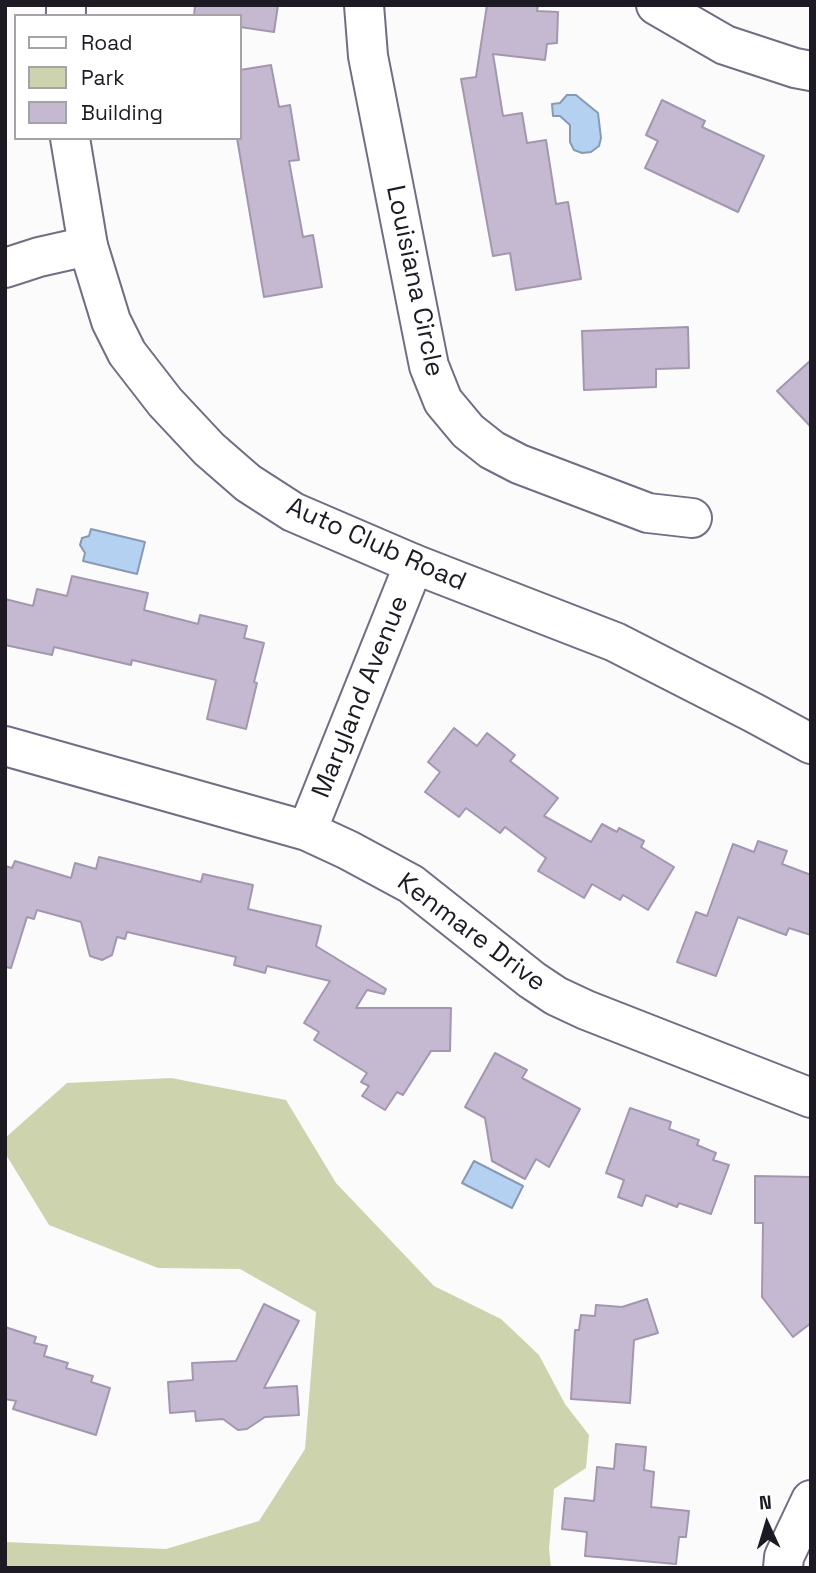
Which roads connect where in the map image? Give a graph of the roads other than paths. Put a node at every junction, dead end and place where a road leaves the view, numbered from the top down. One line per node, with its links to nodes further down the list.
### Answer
1 (364, 5): 7 (street, Louisiana Circle)
2 (656, 5): 3 (street)
3 (811, 71)
4 (70, 140): 5 (street, Auto Club Road)
5 (88, 246): 6 (street); 8 (street, Auto Club Road)
6 (5, 268)
7 (692, 519)
8 (414, 564): 9 (street, Auto Club Road); 11 (street, Maryland Avenue)
9 (811, 744)
10 (5, 746): 11 (street, Kenmare Drive)
11 (307, 831): 12 (street, Kenmare Drive)
12 (811, 1098)
13 (811, 1500): 14 (street)
14 (783, 1568)

